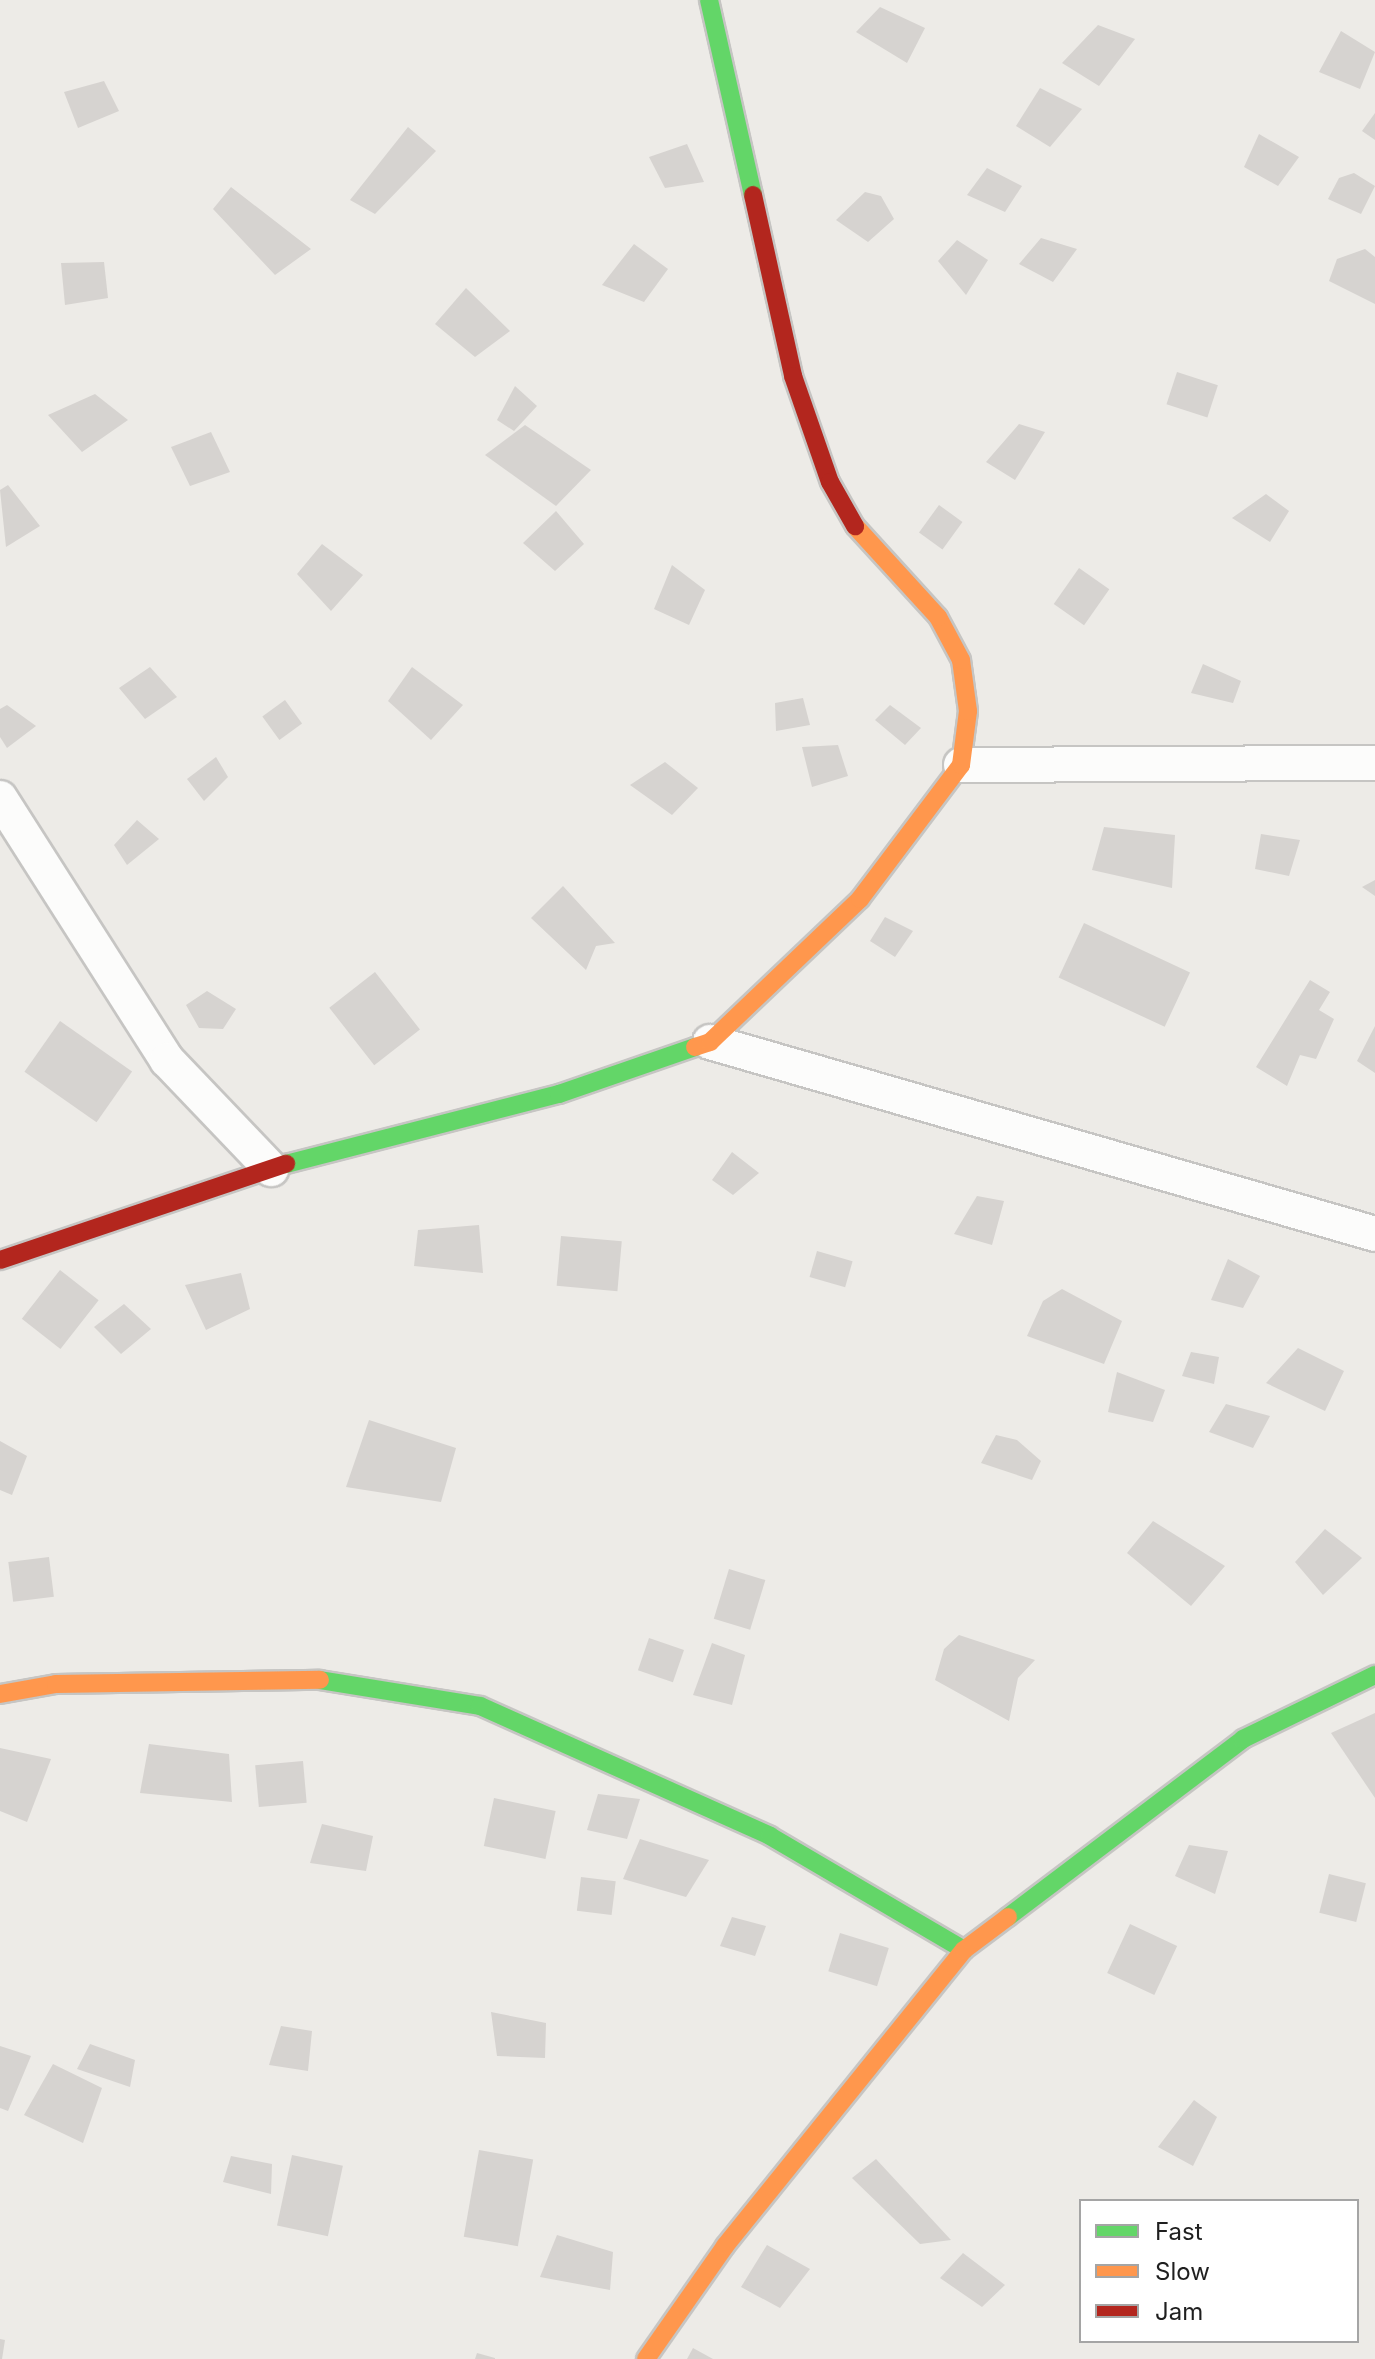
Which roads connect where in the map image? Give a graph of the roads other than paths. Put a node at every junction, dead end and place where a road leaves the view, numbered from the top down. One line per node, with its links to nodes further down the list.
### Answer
1 (709, 0): 3 (street)
2 (1375, 763): 3 (street)
3 (961, 765): 5 (street)
4 (0, 798): 6 (street)
5 (710, 1042): 6 (street); 7 (street)
6 (271, 1169): 8 (street)
7 (1375, 1234)
8 (0, 1260)
9 (1375, 1675): 11 (street)
10 (0, 1694): 11 (street)
11 (964, 1950): 12 (street)
12 (646, 2359)

